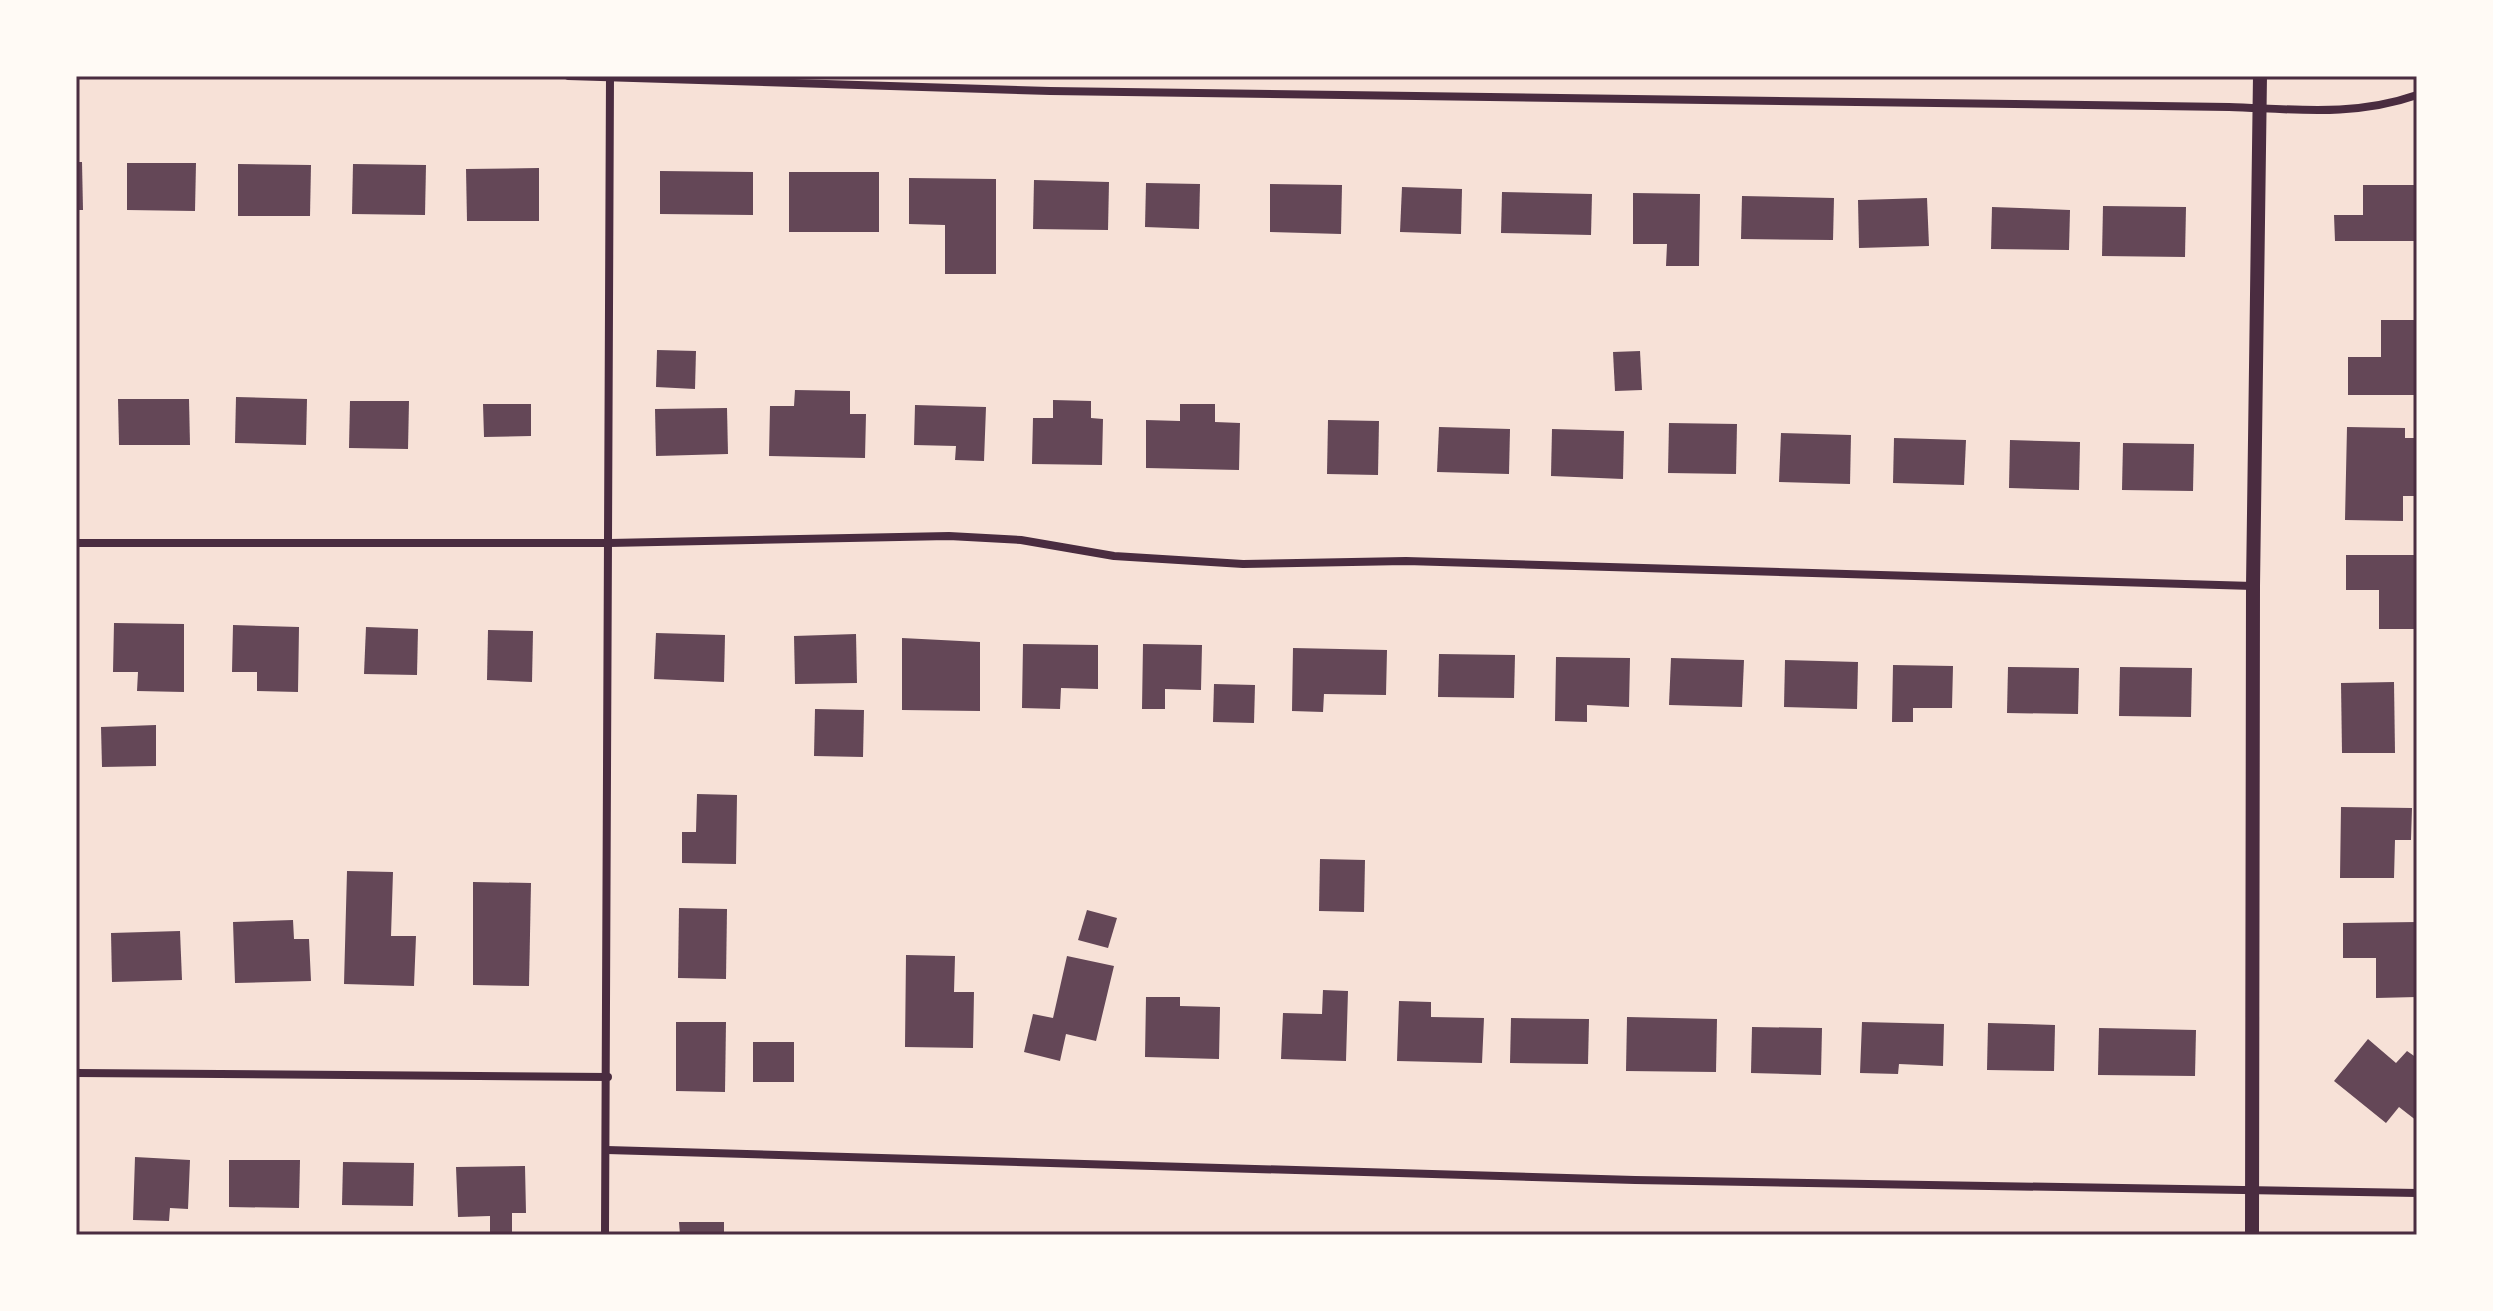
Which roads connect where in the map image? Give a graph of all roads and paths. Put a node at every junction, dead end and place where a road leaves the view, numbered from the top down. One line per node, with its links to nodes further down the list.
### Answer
1 (568, 76): 3 (street)
2 (2260, 76): 5 (street)
3 (610, 77): 5 (street); 7 (street)
4 (2417, 95): 5 (street)
5 (2259, 108): 8 (street)
6 (76, 543): 7 (street)
7 (610, 543): 8 (street); 10 (street)
8 (2253, 586): 12 (street)
9 (76, 1073): 10 (street)
10 (608, 1077): 11 (street)
11 (607, 1150): 12 (street); 14 (street)
12 (2252, 1192): 13 (street); 15 (street)
13 (2417, 1193)
14 (605, 1235)
15 (2252, 1235)

